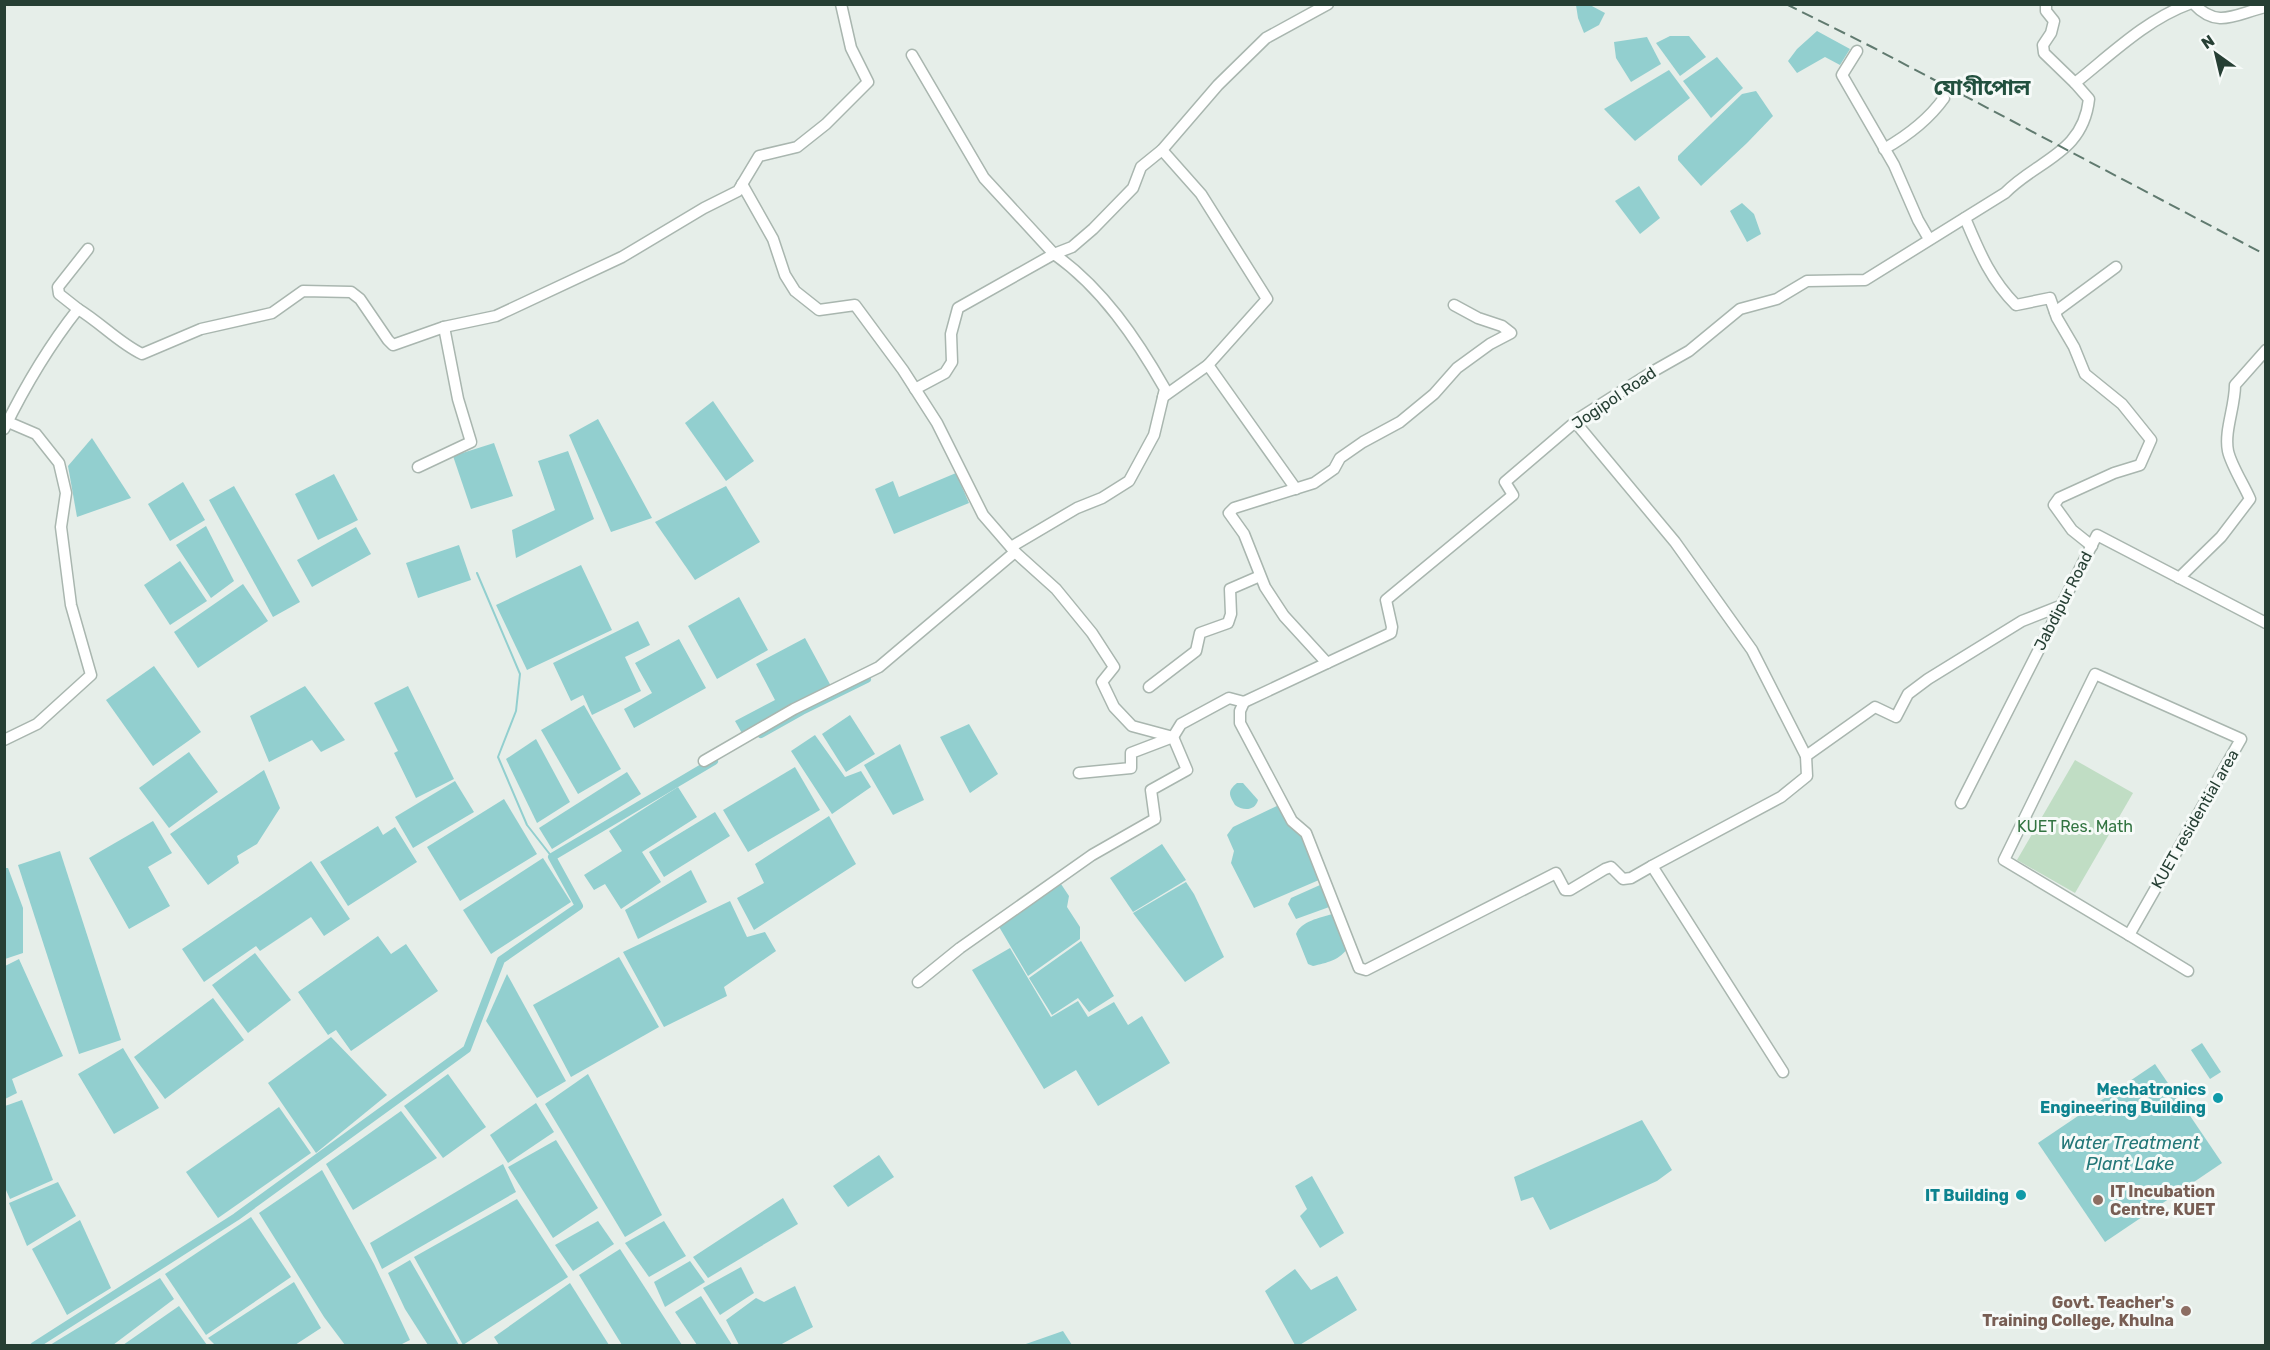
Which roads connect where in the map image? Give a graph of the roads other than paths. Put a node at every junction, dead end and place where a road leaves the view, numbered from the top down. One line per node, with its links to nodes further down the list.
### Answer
1 (841, 4): 13 (street)
2 (1328, 4): 12 (street)
3 (2046, 4): 9 (street)
4 (2189, 4): 9 (street)
5 (2194, 4): 6 (street)
6 (2265, 7)
7 (1857, 51): 11 (street)
8 (912, 55): 17 (street)
9 (2074, 82): 14 (street, Jogipol Road)
10 (1944, 98): 11 (street)
11 (1884, 149): 15 (street)
12 (1161, 150): 17 (street); 24 (street)
13 (742, 184): 22 (street); 25 (street)
14 (1965, 218): 15 (street, Jogipol Road); 21 (street)
15 (1929, 238): 27 (street, Jogipol Road)
16 (88, 249): 20 (street)
17 (1054, 254): 25 (street); 26 (street)
18 (2116, 267): 21 (street)
19 (1454, 305): 30 (street)
20 (78, 309): 22 (street); 28 (street)
21 (2055, 312): 31 (street)
22 (444, 327): 29 (street)
23 (2265, 350): 34 (street)
24 (1208, 365): 26 (street); 30 (street)
25 (915, 389): 32 (street)
26 (1163, 397): 32 (street)
27 (1576, 423): 37 (street, Jogipol Road); 42 (street)
28 (6, 426): 41 (street)
29 (418, 467)
30 (1296, 489): 33 (street)
31 (2092, 546): 34 (street, Jabdipur Road); 35 (street, Jabdipur Road)
32 (1013, 550): 40 (street); 43 (street)
33 (1260, 576): 37 (street); 38 (street)
34 (2179, 578): 36 (street, Jabdipur Road)
35 (2060, 606): 42 (street); 45 (street, Jabdipur Road)
36 (2265, 623)
37 (1327, 663): 39 (street, Jogipol Road)
38 (1149, 687)
39 (1244, 702): 40 (street, Jogipol Road); 46 (street)
40 (1173, 737): 44 (street); 49 (street)
41 (4, 740)
42 (1806, 756): 46 (street)
43 (704, 761)
44 (1079, 773)
45 (1961, 803)
46 (1652, 866): 50 (street)
47 (2129, 935): 47 (street, KUET residential area); 48 (street)
48 (2188, 971)
49 (918, 982)
50 (1783, 1072)

